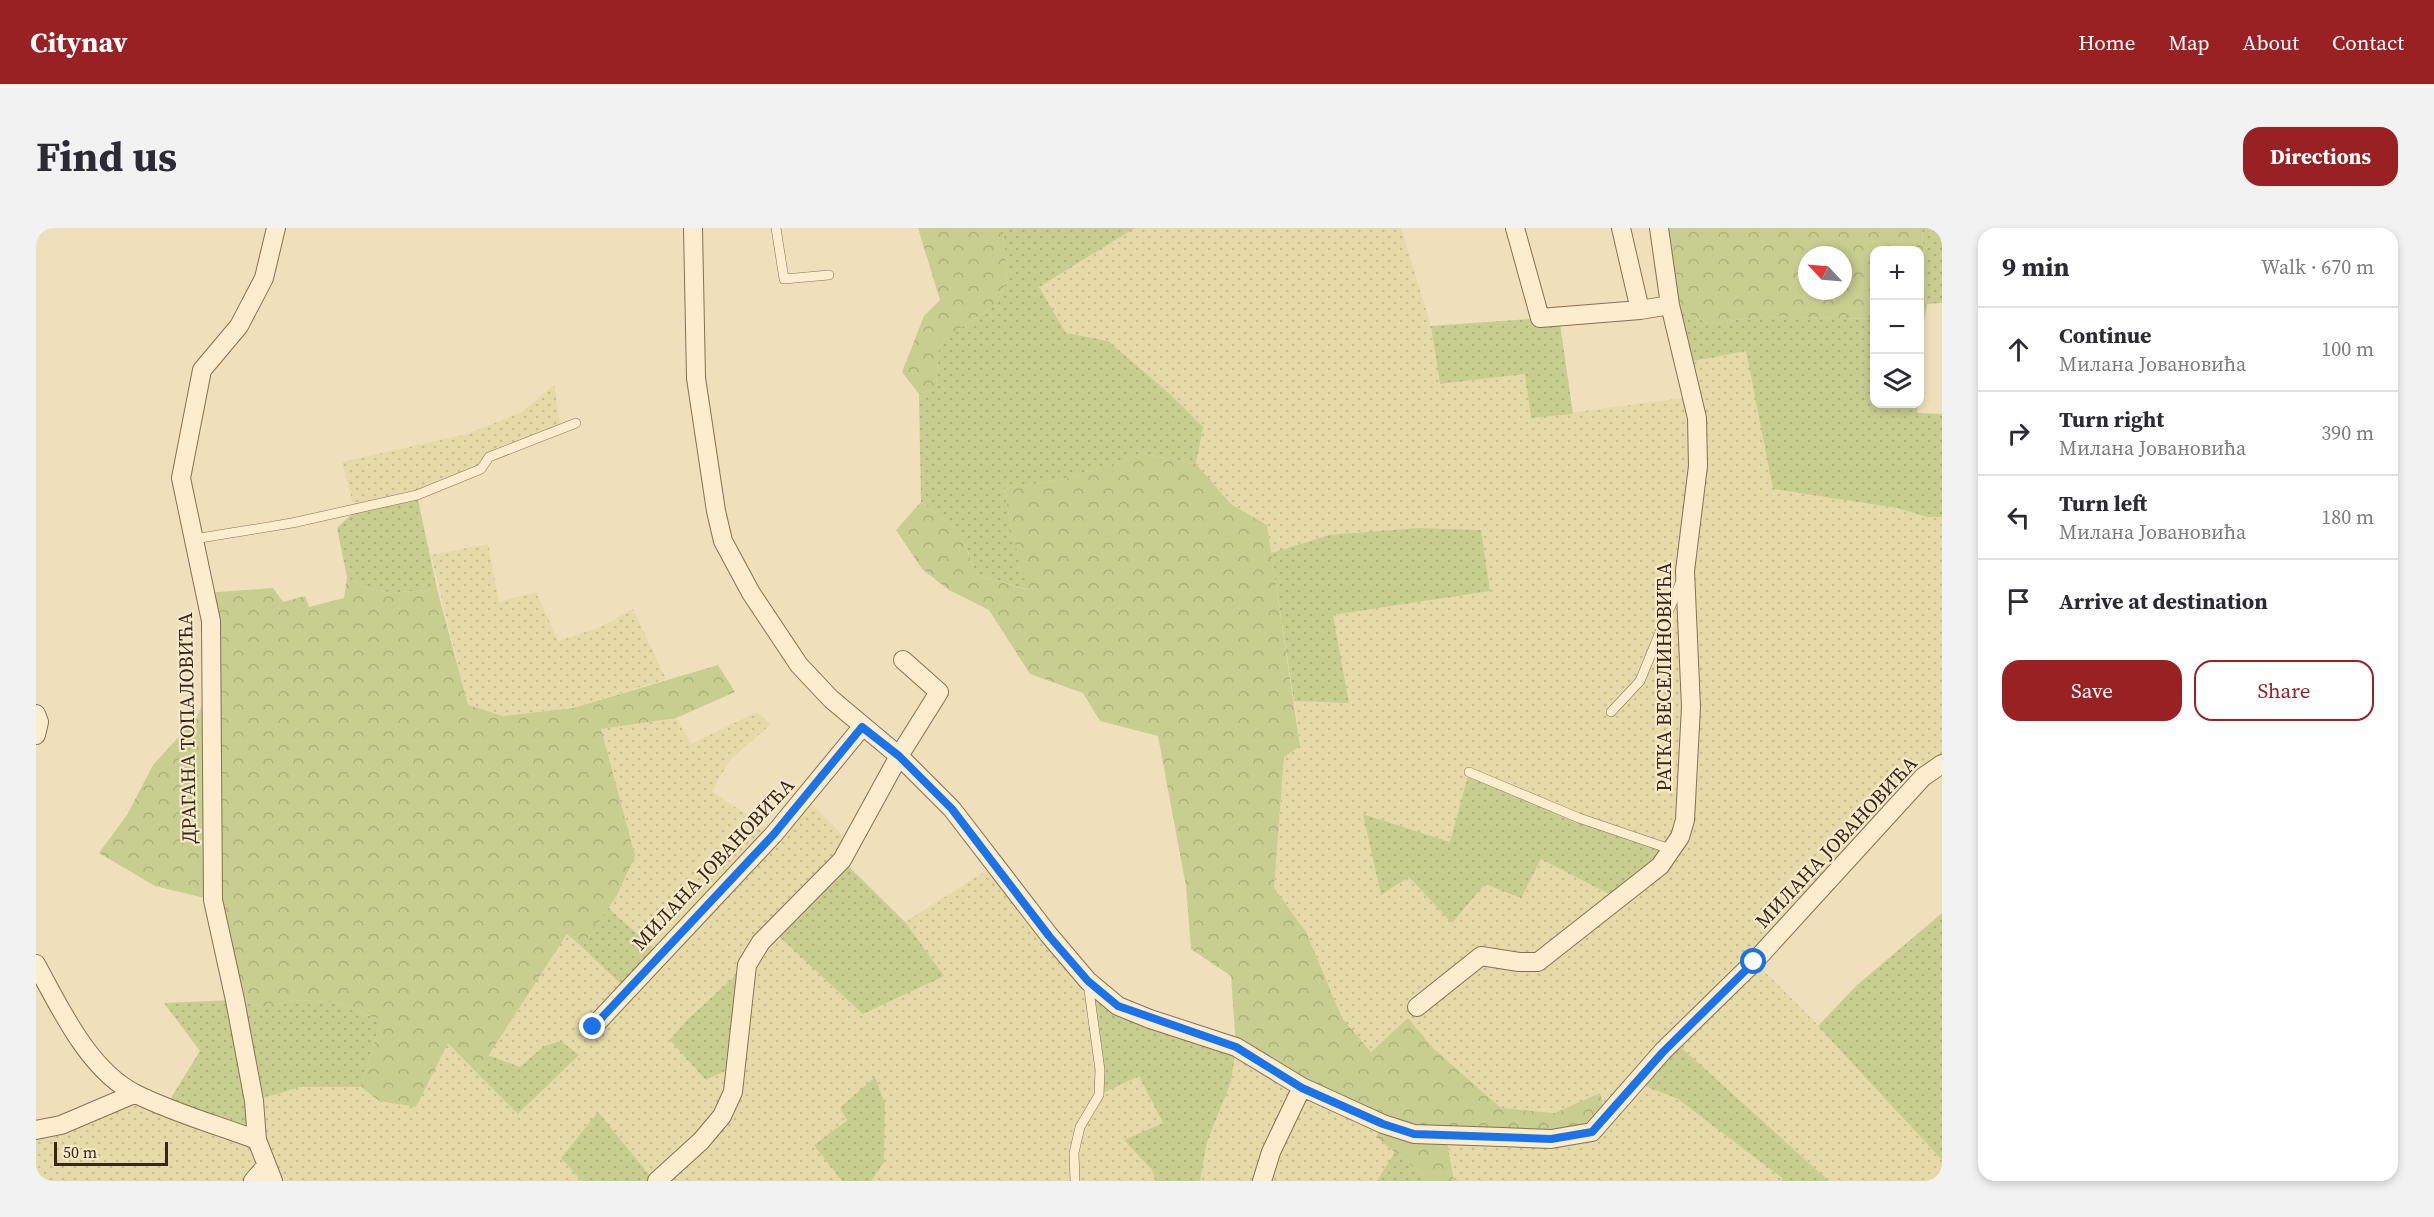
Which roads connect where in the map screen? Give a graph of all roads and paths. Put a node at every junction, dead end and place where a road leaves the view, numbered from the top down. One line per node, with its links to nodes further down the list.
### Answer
1 (276, 228): 11 (street, ДРАГАНА ТОПАЛОВИЋА)
2 (693, 228): 16 (street, МИЛАНА ЈОВАНОВИЋА)
3 (777, 228): 7 (lane)
4 (1515, 228): 9 (street)
5 (1621, 228): 9 (street)
6 (1659, 228): 8 (street, РАТКА ВЕСЕЛИНОВИЋА)
7 (829, 275)
8 (1670, 305): 9 (street); 12 (street, РАТКА ВЕСЕЛИНОВИЋА)
9 (1640, 310)
10 (576, 423): 11 (lane)
11 (194, 539): 29 (street, ДРАГАНА ТОПАЛОВИЋА)
12 (1685, 571): 14 (lane); 21 (street, РАТКА ВЕСЕЛИНОВИЋА)
13 (903, 660): 18 (street)
14 (1611, 712)
15 (36, 714): 17 (street)
16 (862, 727): 18 (street, МИЛАНА ЈОВАНОВИЋА); 25 (street, МИЛАНА ЈОВАНОВИЋА)
17 (36, 735)
18 (899, 756): 23 (street, МИЛАНА ЈОВАНОВИЋА); 32 (street)
19 (1942, 764): 26 (street, МИЛАНА ЈОВАНОВИЋА)
20 (1469, 772): 21 (lane)
21 (1673, 850): 24 (street, РАТКА ВЕСЕЛИНОВИЋА)
22 (36, 964): 27 (street)
23 (1088, 981): 26 (street, МИЛАНА ЈОВАНОВИЋА); 33 (lane)
24 (1417, 1007)
25 (593, 1027)
26 (1302, 1088): 34 (street)
27 (134, 1094): 28 (street); 29 (street)
28 (36, 1130)
29 (257, 1140): 30 (street, ДРАГАНА ТОПАЛОВИЋА)
30 (269, 1174): 31 (street)
31 (253, 1181)
32 (657, 1181)
33 (1075, 1181)
34 (1262, 1181)

